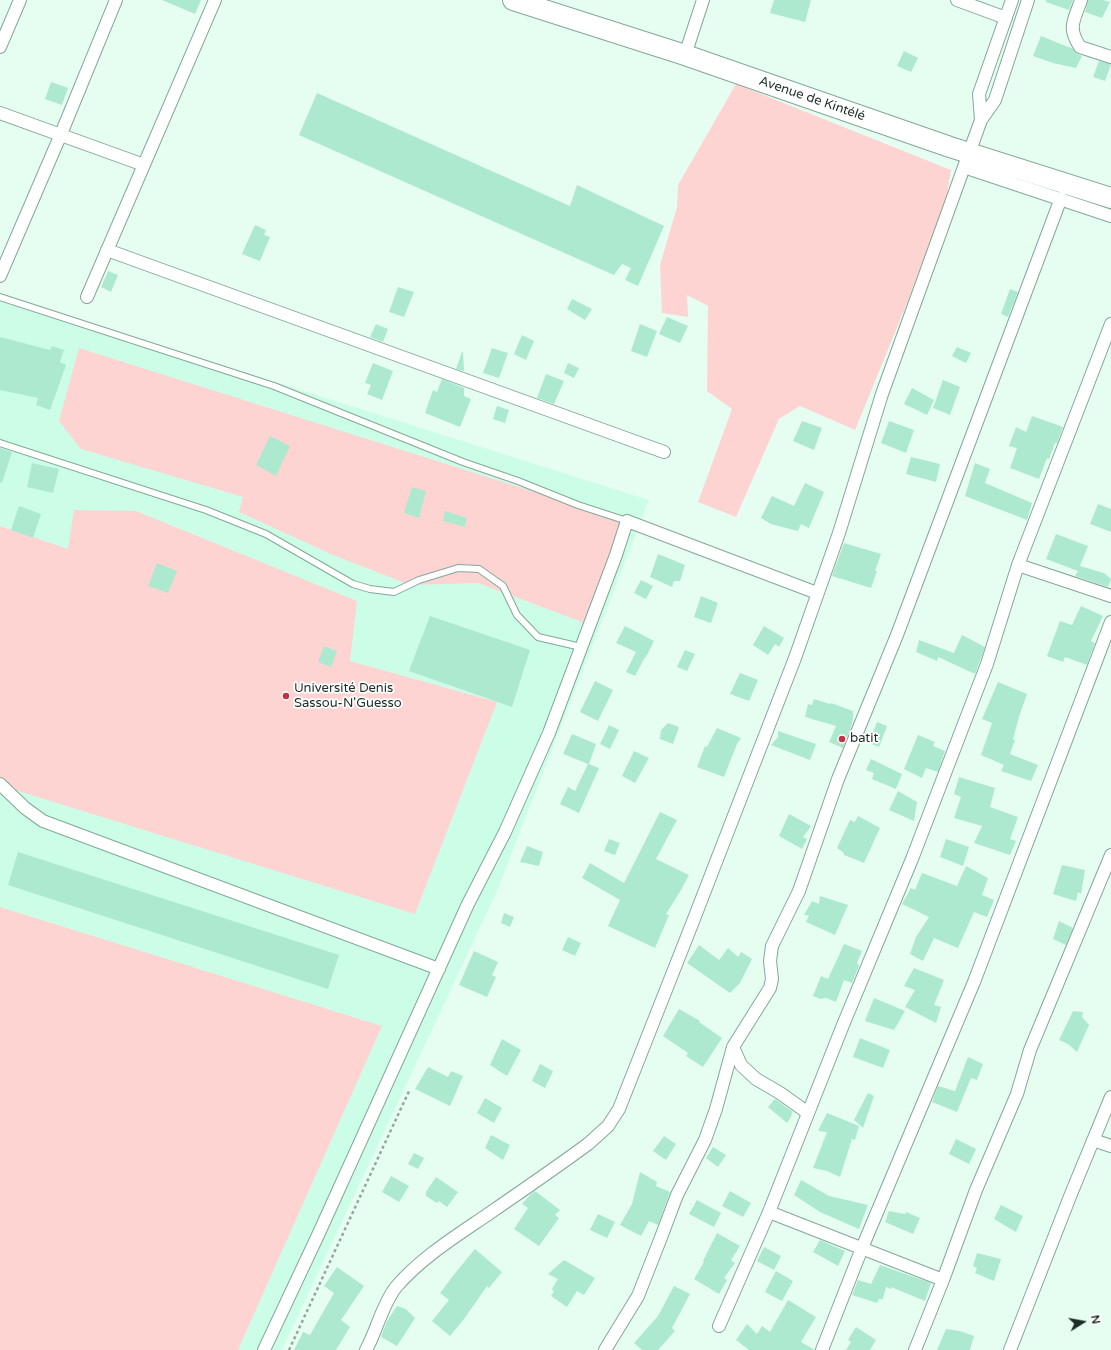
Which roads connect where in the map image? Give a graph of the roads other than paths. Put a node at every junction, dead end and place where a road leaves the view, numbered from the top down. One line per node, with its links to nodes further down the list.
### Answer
1 (20, 0): 11 (street)
2 (116, 0): 16 (street)
3 (215, 0): 18 (street)
4 (513, 0): 12 (main road, Avenue de Kintélé)
5 (703, 0): 12 (street)
6 (957, 0): 10 (street)
7 (1012, 0): 10 (street)
8 (1028, 0): 15 (street)
9 (1081, 0): 13 (street)
10 (1006, 18): 15 (street)
11 (0, 47)
12 (685, 55): 17 (main road, Avenue de Kintélé)
13 (1111, 56)
14 (0, 113): 16 (street)
15 (980, 120): 17 (street)
16 (61, 134): 18 (street); 23 (street)
17 (966, 160): 19 (street); 20 (main road, Avenue de Kintélé); 31 (street)
18 (144, 165): 22 (street)
19 (1062, 198): 21 (street); 38 (street)
20 (1111, 198)
21 (1111, 216)
22 (107, 250): 25 (street); 28 (street)
23 (0, 276)
24 (0, 297): 29 (lane)
25 (87, 297)
26 (1111, 324): 30 (street)
27 (0, 443): 34 (lane)
28 (664, 452)
29 (627, 521): 31 (street); 34 (street)
30 (1018, 565): 32 (street); 40 (street)
31 (817, 593): 48 (street)
32 (1111, 596)
33 (1111, 622): 44 (street)
34 (581, 647): 37 (street)
35 (0, 784): 37 (street)
36 (1111, 855): 45 (street)
37 (439, 969): 47 (street)
38 (733, 1047): 40 (street); 49 (street)
39 (1111, 1097): 41 (street)
40 (808, 1113): 43 (street)
41 (1093, 1140): 42 (street); 52 (street)
42 (1111, 1146)
43 (769, 1212): 44 (street); 46 (street)
44 (862, 1248): 45 (street); 50 (street)
45 (943, 1280): 51 (street)
46 (719, 1326)
47 (264, 1350)
48 (366, 1350)
49 (605, 1350)
50 (822, 1350)
51 (915, 1350)
52 (1010, 1350)

